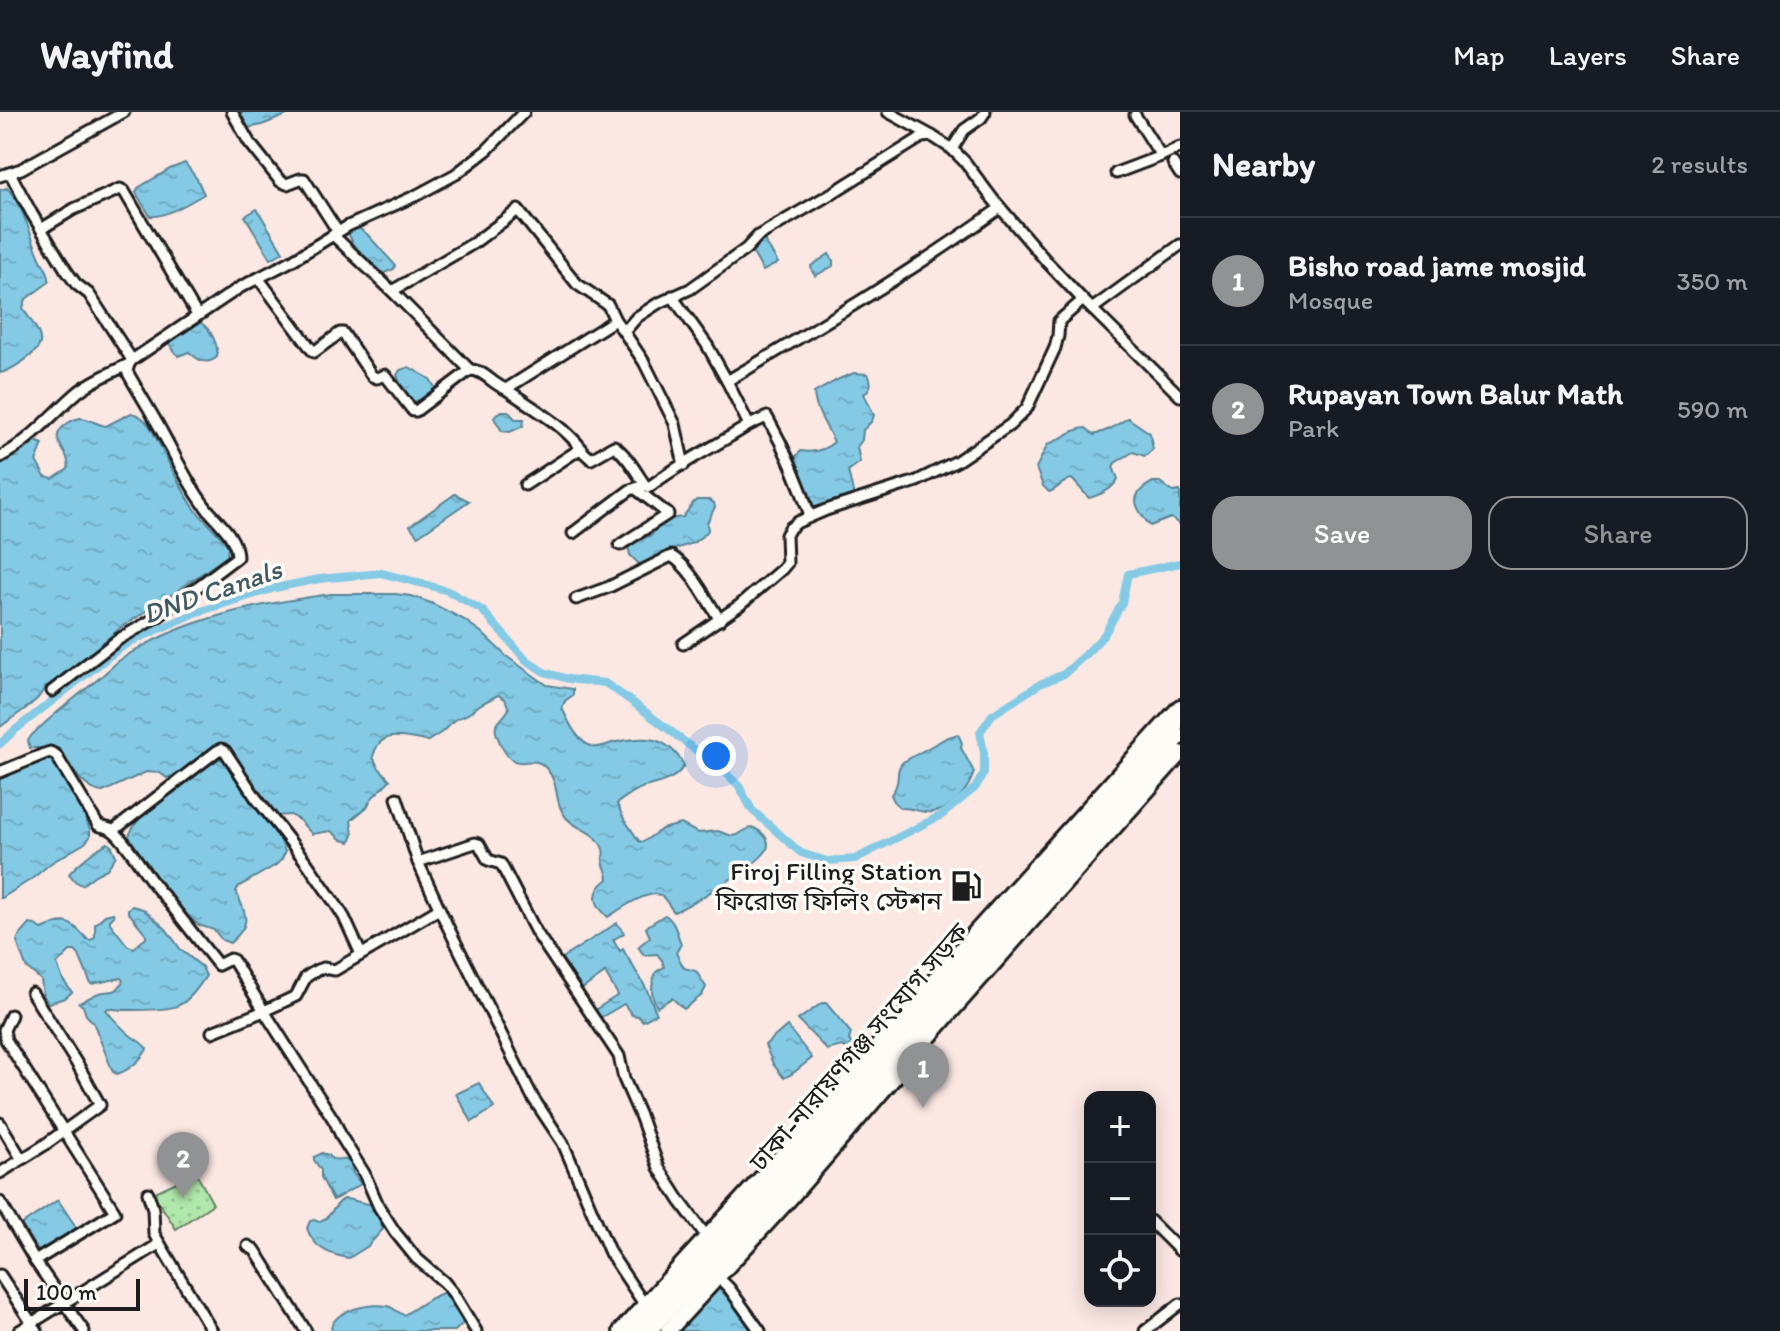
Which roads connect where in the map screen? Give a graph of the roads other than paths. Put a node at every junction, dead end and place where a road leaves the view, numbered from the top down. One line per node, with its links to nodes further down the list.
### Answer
1 (124, 112): 13 (street)
2 (232, 112): 17 (street)
3 (524, 112): 17 (street)
4 (888, 112): 7 (street)
5 (985, 112): 9 (street)
6 (1135, 115): 10 (street)
7 (932, 136): 9 (street); 21 (street)
8 (1180, 147): 10 (street)
9 (952, 149): 15 (street)
10 (1161, 156): 12 (street)
11 (1173, 163): 14 (street)
12 (1116, 173)
13 (5, 174): 16 (street)
14 (1180, 174)
15 (1000, 208): 22 (street); 29 (street)
16 (41, 229): 24 (street); 27 (street)
17 (335, 234): 19 (street); 20 (street)
18 (1180, 245): 23 (street)
19 (259, 279): 24 (street); 28 (street)
20 (392, 291): 25 (street); 28 (street)
21 (672, 296): 26 (street); 29 (street)
22 (1083, 300): 23 (street); 38 (street)
23 (1092, 309): 31 (street)
24 (197, 315): 27 (street)
25 (615, 320): 26 (street); 30 (street)
26 (624, 332): 35 (street)
27 (130, 362): 34 (street); 44 (street)
28 (470, 370): 30 (street)
29 (727, 381): 32 (street)
30 (506, 389): 33 (street)
31 (1180, 396)
32 (749, 425): 35 (street); 38 (street)
33 (582, 449): 36 (street); 37 (street)
34 (0, 457)
35 (684, 465): 37 (street)
36 (525, 485)
37 (640, 487): 39 (street); 40 (street)
38 (810, 516): 42 (street)
39 (573, 533)
40 (620, 545)
41 (576, 599): 42 (street)
42 (720, 620): 43 (street)
43 (683, 644)
44 (52, 691)
45 (1180, 707): 53 (main road)
46 (1180, 720): 53 (main road, ঢাকা-নারায়ণগঞ্জ সংযোগ সড়ক)
47 (1180, 736): 53 (main road, ঢাকা-নারায়ণগঞ্জ সংযোগ সড়ক)
48 (1180, 753): 53 (main road)
49 (0, 772): 51 (street)
50 (397, 798): 52 (street)
51 (113, 831): 55 (street); 57 (street)
52 (418, 862): 54 (street); 69 (street)
53 (1046, 878): 60 (main road, ঢাকা-নারায়ণগঞ্জ সংযোগ সড়ক); 62 (main road, ঢাকা-নারায়ণগঞ্জ সংযোগ সড়ক)
54 (439, 909): 55 (street); 77 (street)
55 (361, 954): 57 (street)
56 (32, 993): 63 (street)
57 (264, 1011): 59 (street); 84 (street)
58 (11, 1015): 63 (street)
59 (212, 1032)
60 (886, 1078): 75 (main road); 87 (main road, ঢাকা-নারায়ণগঞ্জ সংযোগ সড়ক)
61 (0, 1123): 64 (street)
62 (814, 1127): 69 (main road); 86 (main road, ঢাকা-নারায়ণগঞ্জ সংযোগ সড়ক)
63 (62, 1131): 64 (street); 73 (street)
64 (21, 1158): 65 (street)
65 (0, 1173)
66 (148, 1193): 70 (street)
67 (0, 1202): 73 (street)
68 (1156, 1227): 72 (street)
69 (707, 1237): 77 (main road)
70 (159, 1244): 76 (street); 82 (street)
71 (248, 1246): 83 (street)
72 (1180, 1251)
73 (35, 1261): 76 (street)
74 (0, 1275): 79 (street)
75 (717, 1276): 88 (main road); 89 (street)
76 (64, 1303): 79 (street); 81 (street)
77 (644, 1304): 85 (main road)
78 (1180, 1304): 90 (street)
79 (35, 1327): 80 (street)
80 (19, 1331)
81 (84, 1331)
82 (212, 1331)
83 (306, 1331)
84 (476, 1331)
85 (621, 1331)
86 (636, 1331)
87 (649, 1331)
88 (668, 1331)
89 (760, 1331)
90 (1145, 1331)

